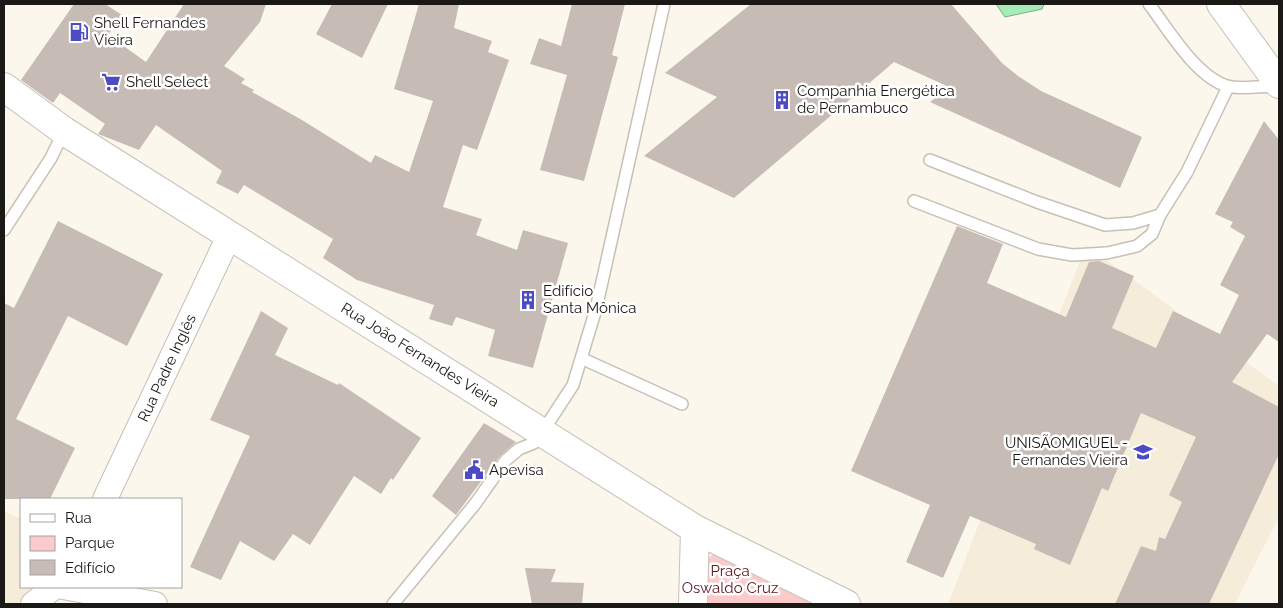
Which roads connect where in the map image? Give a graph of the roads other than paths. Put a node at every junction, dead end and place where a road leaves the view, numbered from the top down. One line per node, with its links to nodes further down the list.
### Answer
1 (664, 4): 13 (lane)
2 (1149, 4): 6 (lane)
3 (1221, 4): 4 (street)
4 (1279, 85): 6 (lane)
5 (4, 86): 7 (street, Rua João Fernandes Vieira)
6 (1228, 87): 10 (lane)
7 (64, 131): 11 (lane); 12 (street, Rua João Fernandes Vieira)
8 (930, 160): 10 (lane)
9 (914, 201): 10 (lane)
10 (1160, 215)
11 (4, 230)
12 (229, 236): 15 (street, Rua João Fernandes Vieira); 16 (street, Rua Padre Inglês)
13 (583, 358): 14 (lane); 15 (lane)
14 (682, 404)
15 (544, 432): 17 (street, Rua João Fernandes Vieira); 22 (lane)
16 (105, 498)
17 (695, 528): 23 (street); 24 (street, Rua João Fernandes Vieira)
18 (53, 588): 20 (street)
19 (67, 588): 21 (street)
20 (33, 604)
21 (155, 604)
22 (393, 604)
23 (694, 604)
24 (846, 604)

